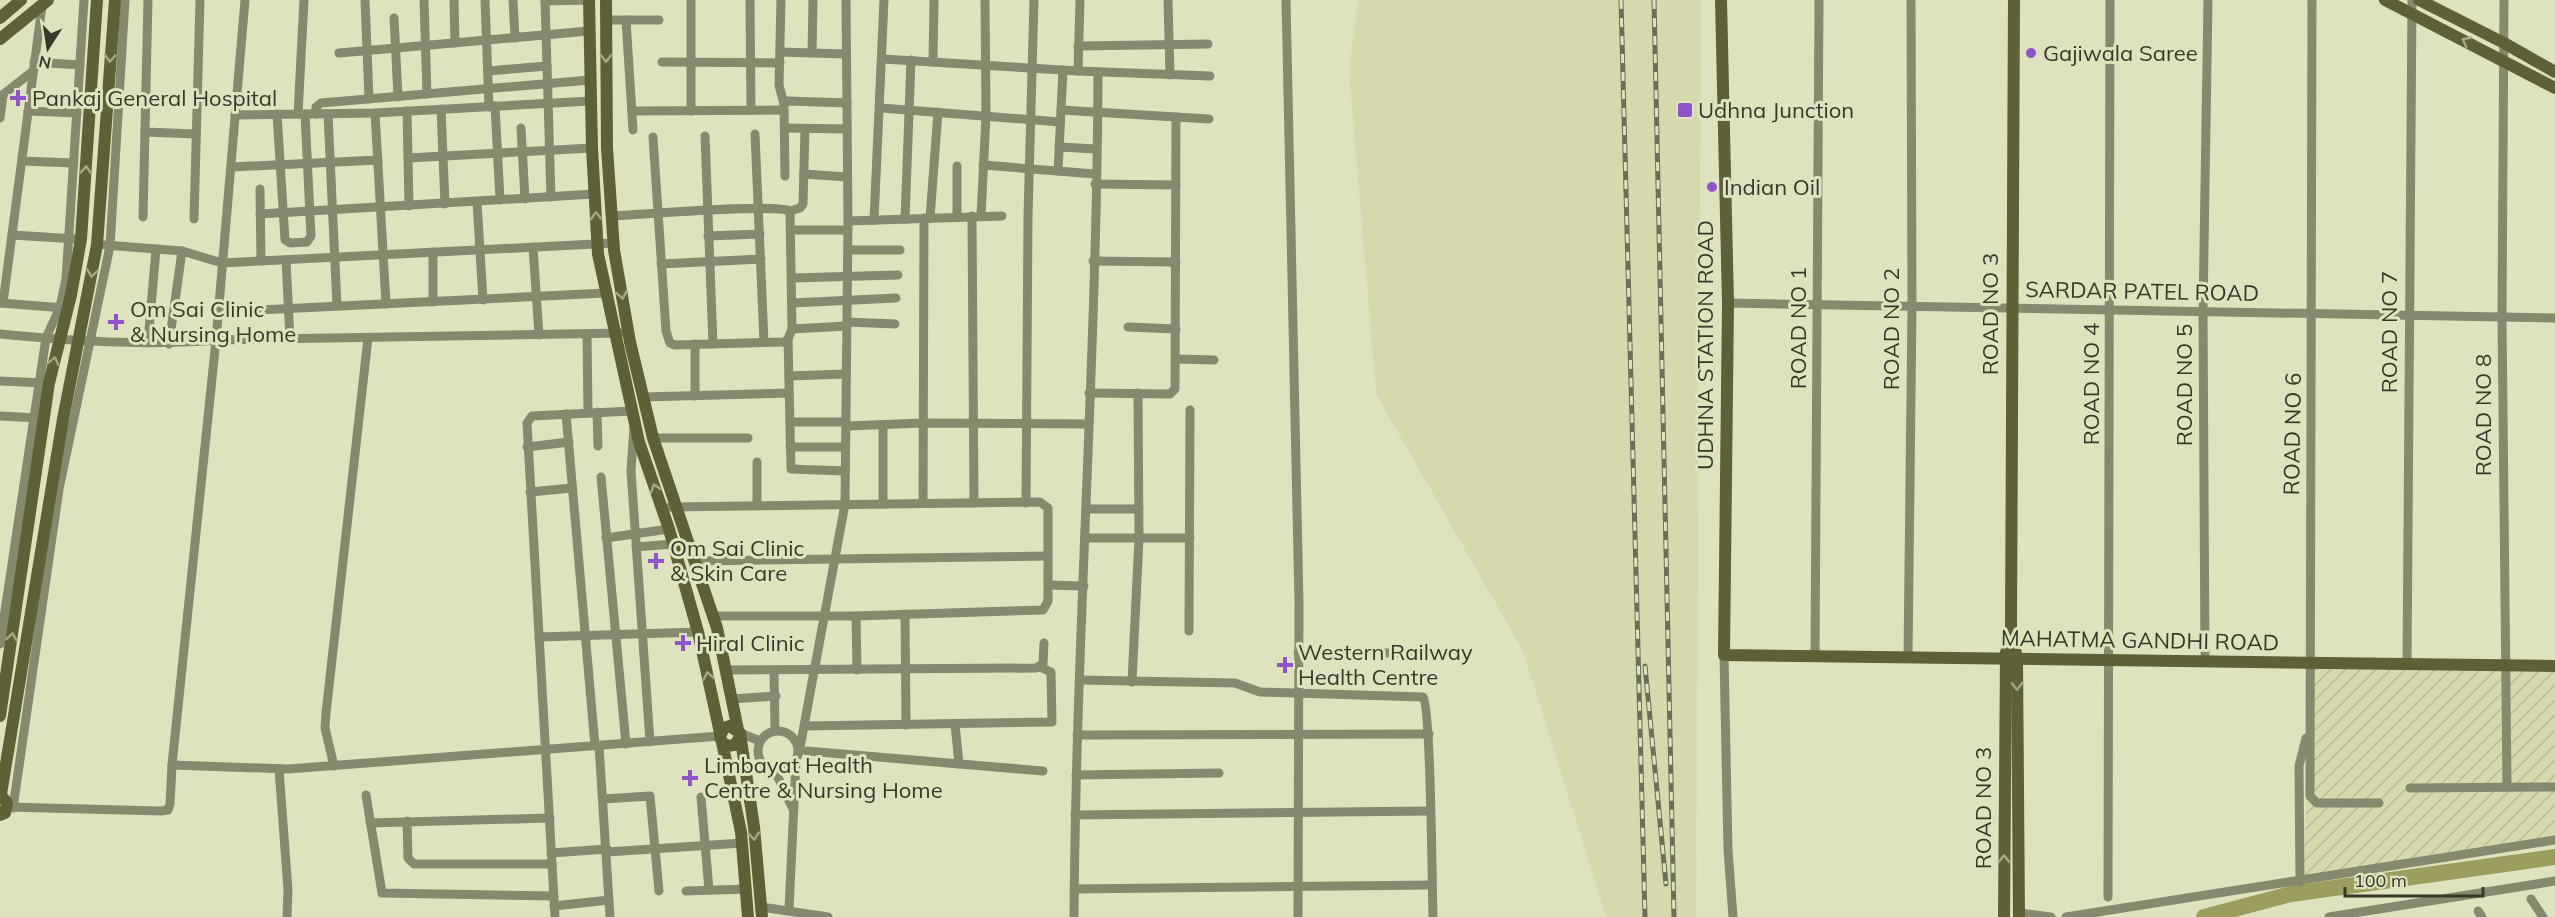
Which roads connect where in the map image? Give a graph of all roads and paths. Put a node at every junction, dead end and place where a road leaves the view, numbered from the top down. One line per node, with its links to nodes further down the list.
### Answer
1 (21, 0): 42 (street)
2 (84, 0): 72 (street)
3 (97, 0): 187 (street, one-way to 3)
4 (114, 0): 190 (street, one-way to 190)
5 (125, 0): 190 (street)
6 (148, 0): 126 (street)
7 (200, 0): 127 (street)
8 (245, 0): 114 (street)
9 (304, 0): 111 (street)
10 (365, 0): 59 (street)
11 (424, 0): 56 (street)
12 (454, 0): 53 (street)
13 (485, 0): 51 (street)
14 (513, 0): 49 (street)
15 (589, 0): 39 (street); 47 (street)
16 (606, 0): 44 (street)
17 (692, 0): 68 (street)
18 (750, 0): 69 (street)
19 (781, 0): 61 (street)
20 (813, 0): 62 (street)
21 (846, 0): 63 (street)
22 (884, 0): 64 (street)
23 (934, 0): 70 (street)
24 (985, 0): 74 (street)
25 (1034, 0): 76 (street)
26 (1080, 0): 57 (street)
27 (1168, 0): 54 (street)
28 (1286, 0): 327 (street)
29 (1721, 0): 219 (street, UDHNA STATION ROAD)
30 (1819, 0): 221 (street, ROAD NO 1)
31 (1911, 0): 223 (street, ROAD NO 2)
32 (2014, 0): 226 (street, ROAD NO 3)
33 (2110, 0): 227 (street, ROAD NO 4)
34 (2208, 0): 229 (street, ROAD NO 5)
35 (2312, 0): 230 (street, ROAD NO 6)
36 (2385, 0): 41 (street)
37 (2419, 0): 52 (street)
38 (2504, 0): 52 (street, ROAD NO 8)
39 (545, 1): 48 (street)
40 (45, 3): 50 (street); 75 (street)
41 (2411, 6): 66 (street, one-way to 41); 231 (street, ROAD NO 7)
42 (3, 12)
43 (394, 18): 58 (street)
44 (606, 20): 45 (street); 173 (street, one-way to 173)
45 (626, 20): 46 (street); 104 (street)
46 (659, 20)
47 (589, 31): 48 (street); 84 (street)
48 (546, 35): 49 (street); 73 (street)
49 (515, 38): 51 (street)
50 (0, 39)
51 (486, 40): 53 (street); 79 (street)
52 (2504, 42): 66 (street, ROAD NO 8); 81 (street)
53 (454, 43): 56 (street)
54 (1169, 44): 55 (street); 57 (street); 82 (street)
55 (1208, 44)
56 (426, 46): 58 (street); 88 (street)
57 (1078, 46): 78 (street)
58 (395, 49): 59 (street); 90 (street)
59 (367, 51): 60 (street); 91 (street)
60 (339, 52)
61 (780, 52): 62 (street); 71 (street)
62 (812, 53): 63 (street)
63 (846, 54): 93 (street)
64 (883, 59): 65 (street); 97 (street)
65 (911, 60): 70 (street); 100 (street)
66 (2504, 61): 86 (street); 232 (street, ROAD NO 8)
67 (662, 62): 68 (street)
68 (691, 62): 69 (street); 105 (street)
69 (751, 62): 71 (street); 99 (street)
70 (933, 62): 74 (street)
71 (780, 63): 96 (street)
72 (80, 65): 75 (street); 108 (street)
73 (547, 66): 79 (street); 85 (street)
74 (985, 66): 76 (street); 115 (street)
75 (34, 67): 89 (street); 102 (street)
76 (1034, 69): 77 (street); 119 (street)
77 (1063, 70): 78 (street); 101 (street)
78 (1078, 70): 80 (street)
79 (488, 71): 87 (street)
80 (1098, 72): 82 (street); 106 (street)
81 (2555, 72)
82 (1170, 75): 83 (street)
83 (1210, 76)
84 (590, 80): 85 (street); 92 (street)
85 (547, 84): 87 (street); 94 (street)
86 (2555, 88)
87 (489, 89): 88 (street); 95 (street)
88 (427, 94): 90 (street)
89 (2, 96): 117 (street)
90 (398, 97): 91 (street)
91 (369, 99): 112 (street)
92 (591, 101): 94 (street); 132 (street)
93 (847, 103): 96 (street); 124 (street)
94 (548, 104): 95 (street); 134 (street)
95 (492, 107): 98 (street); 136 (street)
96 (784, 107): 99 (street); 122 (street)
97 (881, 108): 100 (street); 181 (street)
98 (441, 109): 103 (street); 137 (street)
99 (751, 110): 105 (street)
100 (910, 110): 107 (street); 180 (street)
101 (1061, 110): 106 (street); 120 (street)
102 (28, 111): 108 (street); 139 (street)
103 (407, 111): 109 (street); 138 (street)
104 (632, 111): 105 (street); 125 (street)
105 (692, 111)
106 (1098, 111): 116 (street); 133 (street)
107 (938, 112): 115 (street); 178 (street)
108 (77, 113): 141 (street)
109 (375, 113): 113 (street); 140 (street)
110 (277, 114): 111 (street); 114 (street); 144 (street)
111 (302, 114): 112 (street); 143 (street)
112 (316, 114): 113 (street)
113 (328, 114): 142 (street)
114 (235, 115): 147 (street)
115 (986, 116): 119 (street); 145 (street)
116 (1176, 117): 118 (street); 155 (street)
117 (0, 118)
118 (1209, 119)
119 (1032, 120): 120 (street); 148 (street)
120 (1060, 122): 131 (street)
121 (521, 128): 135 (street)
122 (786, 128): 123 (street); 152 (street)
123 (805, 129): 124 (street); 150 (street)
124 (847, 129): 153 (street)
125 (633, 130)
126 (145, 132): 127 (street); 176 (street)
127 (196, 134): 179 (street)
128 (755, 134): 166 (street)
129 (705, 136): 169 (street)
130 (653, 137): 172 (street)
131 (1059, 147): 133 (street); 149 (street)
132 (592, 148): 134 (street); 157 (street)
133 (1096, 149): 151 (street)
134 (549, 150): 135 (street); 158 (street)
135 (523, 151): 136 (street); 159 (street)
136 (497, 153): 137 (street); 160 (street)
137 (443, 156): 138 (street); 162 (street)
138 (408, 158): 163 (street)
139 (22, 160): 141 (street); 185 (street)
140 (378, 160): 142 (street); 164 (street)
141 (74, 163): 187 (street)
142 (331, 163): 143 (street); 165 (street)
143 (308, 164): 144 (street); 167 (street)
144 (280, 165): 147 (street); 170 (street)
145 (983, 165): 148 (street); 174 (street)
146 (957, 166): 177 (street)
147 (231, 168): 206 (street)
148 (1030, 168): 149 (street); 277 (street)
149 (1058, 171): 151 (street)
150 (804, 174): 153 (street); 168 (street)
151 (1095, 174): 154 (street)
152 (785, 176)
153 (847, 177): 182 (street)
154 (1095, 184): 155 (street); 203 (street)
155 (1176, 185): 205 (street)
156 (260, 189): 171 (street)
157 (594, 194): 158 (street); 189 (street, one-way to 157)
158 (551, 197): 159 (street)
159 (525, 199): 160 (street)
160 (500, 200): 161 (street)
161 (477, 202): 162 (street); 193 (street)
162 (445, 204): 163 (street)
163 (409, 206): 164 (street)
164 (382, 208): 165 (street); 198 (street)
165 (333, 210): 167 (street); 199 (street)
166 (759, 210): 168 (street); 169 (street); 184 (street)
167 (310, 211): 170 (street); 170 (street)
168 (790, 211): 183 (street)
169 (707, 212): 172 (street); 186 (street)
170 (283, 213): 171 (street)
171 (260, 214): 202 (street)
172 (657, 214): 173 (street); 207 (street)
173 (612, 216): 188 (street)
174 (976, 216): 175 (street); 177 (street); 276 (street)
175 (1002, 216)
176 (143, 217)
177 (957, 217): 178 (street)
178 (927, 218): 180 (street); 273 (street)
179 (194, 219)
180 (905, 219): 181 (street)
181 (874, 220): 182 (street)
182 (848, 226): 183 (street); 194 (street)
183 (792, 230): 210 (street)
184 (760, 234): 186 (street); 200 (street)
185 (12, 235): 187 (street); 216 (street)
186 (708, 236): 204 (street)
187 (76, 239): 224 (street)
188 (614, 243): 189 (street); 240 (street, one-way to 240)
189 (597, 244): 191 (street); 211 (street)
190 (103, 245): 192 (street); 249 (street)
191 (533, 247): 193 (street); 212 (street)
192 (156, 249): 196 (street); 250 (street)
193 (480, 250): 197 (street); 214 (street)
194 (848, 250): 195 (street); 208 (street)
195 (900, 250)
196 (182, 251): 206 (street); 252 (street)
197 (433, 252): 198 (street); 217 (street)
198 (385, 255): 199 (street); 220 (street)
199 (335, 257): 201 (street); 222 (street)
200 (761, 259): 204 (street); 251 (street)
201 (286, 260): 202 (street); 225 (street)
202 (261, 261): 206 (street)
203 (1093, 261): 205 (street); 262 (street)
204 (710, 262): 207 (street); 254 (street)
205 (1176, 262): 238 (street)
206 (222, 263): 228 (street)
207 (661, 264): 253 (street)
208 (847, 275): 209 (street); 210 (street); 215 (street)
209 (898, 275)
210 (792, 278): 218 (street)
211 (606, 293): 212 (street); 239 (street)
212 (536, 298): 214 (street); 242 (street)
213 (896, 298): 215 (street)
214 (483, 300): 217 (street)
215 (847, 301): 218 (street); 234 (street)
216 (2, 303): 224 (street)
217 (433, 303): 220 (street)
218 (792, 303): 237 (street)
219 (1728, 303): 221 (street, SARDAR PATEL ROAD); 328 (street, UDHNA STATION ROAD)
220 (386, 304): 222 (street)
221 (1817, 305): 223 (street, SARDAR PATEL ROAD); 329 (street, ROAD NO 1)
222 (337, 306): 225 (street)
223 (1912, 307): 226 (street, SARDAR PATEL ROAD); 330 (street, ROAD NO 2)
224 (64, 308): 245 (street)
225 (288, 308): 228 (street); 246 (street)
226 (2010, 308): 227 (street, SARDAR PATEL ROAD); 331 (street, ROAD NO 3)
227 (2111, 310): 229 (street, SARDAR PATEL ROAD); 332 (street, ROAD NO 4)
228 (218, 312): 248 (street)
229 (2203, 312): 230 (street, SARDAR PATEL ROAD); 333 (street, ROAD NO 5)
230 (2313, 314): 231 (street, SARDAR PATEL ROAD); 334 (street, ROAD NO 6)
231 (2409, 315): 232 (street, SARDAR PATEL ROAD); 335 (street, ROAD NO 7)
232 (2502, 317): 233 (street, SARDAR PATEL ROAD); 336 (street, ROAD NO 8)
233 (2555, 318)
234 (847, 324): 235 (street); 237 (street); 257 (street)
235 (895, 324)
236 (1128, 327): 238 (street)
237 (792, 329): 247 (street)
238 (1176, 329): 255 (street)
239 (614, 333): 240 (street); 243 (street); 270 (street)
240 (628, 333): 265 (street)
241 (0, 334): 245 (street)
242 (539, 334): 243 (street); 244 (street)
243 (587, 334): 267 (street)
244 (368, 338): 246 (street); 368 (street)
245 (52, 339): 249 (street); 260 (street)
246 (290, 339): 248 (street)
247 (788, 339): 251 (street); 258 (street)
248 (216, 340): 252 (street); 367 (street)
249 (84, 341): 250 (street); 377 (street); 382 (street)
250 (148, 342): 252 (street)
251 (764, 342): 254 (street)
252 (169, 344)
253 (695, 344): 254 (street); 264 (street)
254 (713, 344)
255 (1176, 359): 256 (street); 263 (street)
256 (1214, 360)
257 (846, 374): 258 (street); 274 (street)
258 (789, 376): 261 (street)
259 (0, 381): 260 (street)
260 (44, 383): 271 (street)
261 (789, 393): 264 (street); 272 (street)
262 (1089, 393): 263 (street); 278 (street)
263 (1138, 393): 300 (street)
264 (695, 396): 265 (street)
265 (643, 397): 279 (street)
266 (1190, 410): 304 (street)
267 (593, 412): 268 (street); 270 (street); 282 (street)
268 (566, 414): 281 (street); 283 (street)
269 (0, 416): 271 (street)
270 (633, 416): 298 (street, one-way to 270); 302 (street)
271 (39, 418): 325 (street); 349 (street, one-way to 271)
272 (790, 422): 274 (street); 284 (street)
273 (923, 423): 275 (street); 276 (street); 291 (street)
274 (846, 424): 275 (street); 285 (street)
275 (883, 424): 295 (street)
276 (973, 424): 277 (street); 292 (street)
277 (1026, 424): 278 (street); 293 (street)
278 (1088, 424): 299 (street)
279 (653, 438): 280 (street); 297 (street)
280 (748, 438)
281 (569, 442): 283 (street); 289 (street)
282 (598, 446)
283 (527, 447): 290 (street)
284 (790, 447): 285 (street); 287 (street)
285 (846, 447): 287 (street)
286 (757, 462): 296 (street)
287 (845, 471): 294 (street)
288 (601, 477): 303 (street)
289 (573, 488): 290 (street); 322 (street)
290 (530, 492): 323 (street)
291 (923, 503): 292 (street); 295 (street)
292 (974, 503): 293 (street)
293 (1026, 503): 309 (street)
294 (845, 504): 295 (street); 296 (street); 310 (street)
295 (883, 504)
296 (757, 505): 297 (street)
297 (676, 506): 298 (street); 311 (street)
298 (662, 509): 301 (street)
299 (1086, 509): 300 (street); 305 (street)
300 (1139, 509): 306 (street)
301 (669, 529): 302 (street); 307 (street)
302 (635, 534): 303 (street); 308 (street)
303 (606, 537): 321 (street)
304 (1190, 537): 306 (street); 318 (street)
305 (1085, 538): 306 (street); 313 (street)
306 (1139, 538): 345 (street)
307 (673, 544): 308 (street); 319 (street)
308 (636, 547): 320 (street)
309 (1048, 556): 310 (street); 312 (street)
310 (835, 559): 311 (street); 316 (street)
311 (695, 561): 315 (street)
312 (1048, 585): 313 (street); 314 (street)
313 (1084, 586): 344 (street)
314 (905, 614): 317 (street); 339 (street)
315 (713, 616): 316 (street); 340 (street)
316 (824, 616): 317 (street); 342 (street)
317 (856, 616): 343 (street)
318 (1189, 631)
319 (698, 632): 320 (street); 359 (street, one-way to 319)
320 (641, 634): 321 (street); 361 (street)
321 (616, 635): 322 (street); 362 (street)
322 (585, 636): 323 (street); 363 (street)
323 (539, 637): 364 (street)
324 (1044, 643): 338 (street)
325 (0, 644)
326 (1412, 652): 327 (street)
327 (1298, 653): 346 (street)
328 (1724, 655): 329 (street, MAHATMA GANDHI ROAD); 421 (street)
329 (1815, 656): 330 (street, MAHATMA GANDHI ROAD)
330 (1908, 657): 331 (street, MAHATMA GANDHI ROAD)
331 (2011, 659): 332 (street, MAHATMA GANDHI ROAD); 412 (street, ROAD NO 3, one-way to 412); 422 (street, ROAD NO 3, one-way to 331)
332 (2109, 660): 333 (street, MAHATMA GANDHI ROAD); 406 (street, ROAD NO 4)
333 (2205, 662): 334 (street, MAHATMA GANDHI ROAD)
334 (2308, 663): 335 (street, MAHATMA GANDHI ROAD); 353 (street, ROAD NO 6)
335 (2407, 664): 336 (street, MAHATMA GANDHI ROAD)
336 (2504, 665): 337 (street, MAHATMA GANDHI ROAD); 374 (street, ROAD NO 8)
337 (2555, 666)
338 (1040, 667): 339 (street); 350 (street)
339 (907, 669): 343 (street); 351 (street)
340 (726, 670): 341 (street); 348 (street)
341 (774, 670): 342 (street); 347 (street)
342 (814, 670): 343 (street); 352 (street)
343 (857, 670)
344 (1081, 680): 345 (street); 358 (street)
345 (1132, 682): 346 (street)
346 (1298, 693): 355 (street); 357 (street)
347 (776, 696): 348 (street); 354 (street)
348 (732, 699): 356 (street)
349 (0, 716)
350 (955, 724): 351 (street); 366 (street)
351 (906, 725): 352 (street)
352 (805, 726): 365 (street)
353 (2309, 729): 381 (street, ROAD NO 6); 398 (street)
354 (775, 731): 360 (street); 365 (street)
355 (1297, 732): 357 (street); 358 (street); 383 (street)
356 (739, 734): 359 (street); 360 (street); 411 (street, one-way to 411)
357 (1429, 734): 385 (street)
358 (1077, 735): 373 (street)
359 (721, 737): 361 (street); 391 (street)
360 (760, 741): 370 (street)
361 (650, 742): 362 (street)
362 (626, 744): 363 (street)
363 (597, 746): 364 (street); 380 (street)
364 (546, 750): 368 (street); 387 (street)
365 (801, 756): 366 (street); 370 (street); 384 (street)
366 (958, 764): 371 (street)
367 (172, 765): 369 (street); 382 (street)
368 (334, 766): 369 (street)
369 (279, 769): 413 (street)
370 (775, 771): 384 (street)
371 (1043, 771)
372 (1219, 773): 373 (street)
373 (1076, 775): 386 (street)
374 (2506, 786): 375 (street); 376 (street)
375 (2555, 787)
376 (2410, 788)
377 (1, 794): 382 (street)
378 (366, 795): 389 (street)
379 (701, 797): 392 (street)
380 (604, 799): 393 (street); 394 (street)
381 (2379, 803)
382 (7, 810)
383 (1298, 810): 385 (street); 386 (street); 400 (street)
384 (794, 811): 410 (street)
385 (1429, 811): 399 (street)
386 (1075, 815): 402 (street)
387 (550, 818): 388 (street); 395 (street)
388 (407, 821): 389 (street); 396 (street)
389 (370, 823): 409 (street)
390 (2555, 840): 398 (street)
391 (742, 843): 392 (street); 401 (street)
392 (706, 845): 393 (street); 403 (street)
393 (657, 849): 394 (street); 404 (street)
394 (607, 851): 395 (street); 408 (street)
395 (552, 853): 396 (street)
396 (552, 864): 409 (street)
397 (2555, 881): 425 (street)
398 (2300, 882): 424 (street)
399 (1432, 885): 400 (street); 420 (street)
400 (1298, 888): 402 (street); 419 (street)
401 (746, 889): 403 (street); 416 (street)
402 (1074, 889): 418 (street)
403 (709, 890): 405 (street)
404 (660, 891)
405 (686, 891)
406 (2108, 897)
407 (2531, 899): 426 (street)
408 (609, 900): 409 (street); 415 (street)
409 (554, 901): 414 (street)
410 (789, 909): 411 (street); 417 (street)
411 (762, 912)
412 (2019, 915): 423 (street)
413 (287, 917)
414 (555, 917)
415 (610, 917)
416 (748, 917)
417 (828, 917)
418 (1074, 917)
419 (1298, 917)
420 (1433, 917)
421 (1733, 917)
422 (2004, 917)
423 (2051, 917)
424 (2066, 917)
425 (2329, 917)
426 (2543, 917)

